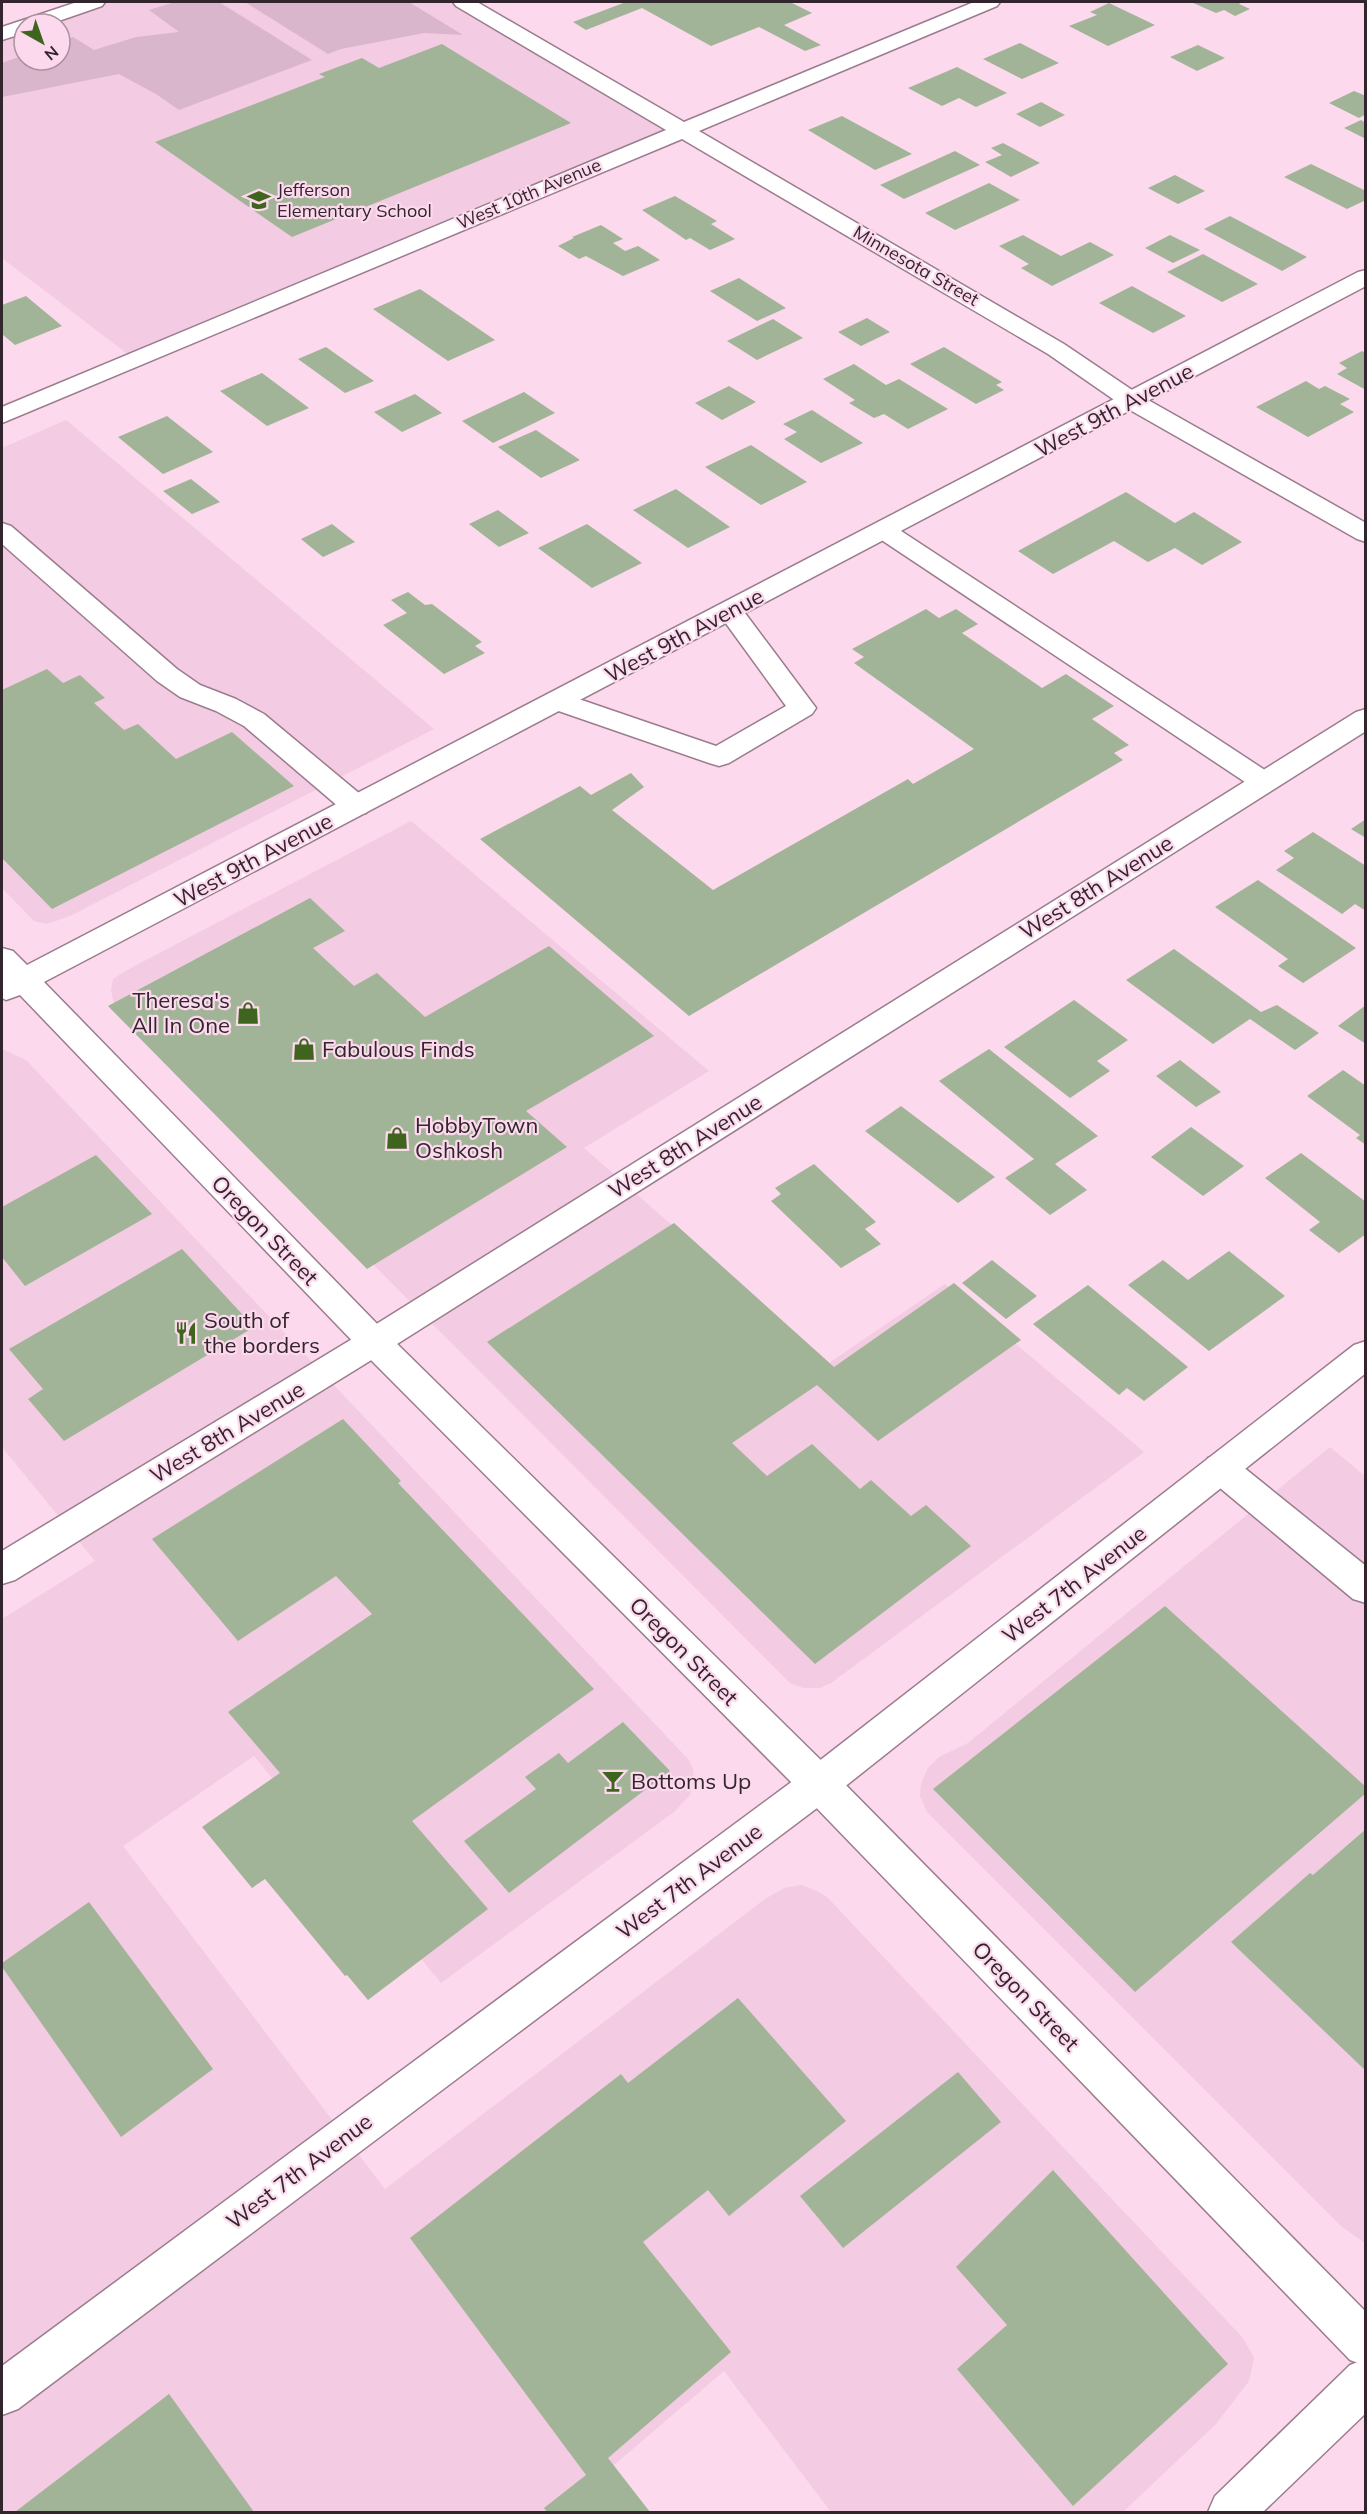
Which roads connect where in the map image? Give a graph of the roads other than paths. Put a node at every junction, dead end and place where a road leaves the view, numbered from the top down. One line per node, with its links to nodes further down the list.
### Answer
1 (95, 2): 4 (street)
2 (463, 2): 5 (street, Minnesota Street)
3 (990, 2): 5 (street, West 10th Avenue)
4 (65, 12)
5 (684, 129): 7 (street, Minnesota Street); 8 (street, West 10th Avenue)
6 (1365, 277): 7 (street, West 9th Avenue)
7 (1132, 401): 10 (street, West 9th Avenue); 11 (street, Minnesota Street)
8 (2, 416)
9 (2, 531): 16 (street)
10 (883, 531): 12 (street, West 9th Avenue); 15 (street)
11 (1365, 534)
12 (730, 611): 13 (street, West 9th Avenue); 13 (street)
13 (557, 701): 16 (street, West 9th Avenue)
14 (1365, 718): 15 (street, West 8th Avenue)
15 (1264, 782): 18 (street, West 8th Avenue)
16 (356, 807): 17 (street, West 9th Avenue)
17 (9, 977): 18 (street, Oregon Street)
18 (374, 1342): 21 (street, West 8th Avenue); 23 (street, Oregon Street)
19 (1365, 1354): 20 (street, West 7th Avenue)
20 (1220, 1468): 22 (street); 23 (street, West 7th Avenue)
21 (2, 1569)
22 (1365, 1588)
23 (819, 1784): 24 (street, Oregon Street); 26 (street, West 7th Avenue)
24 (1365, 2344)
25 (1365, 2381): 27 (street)
26 (2, 2393)
27 (1231, 2512)

